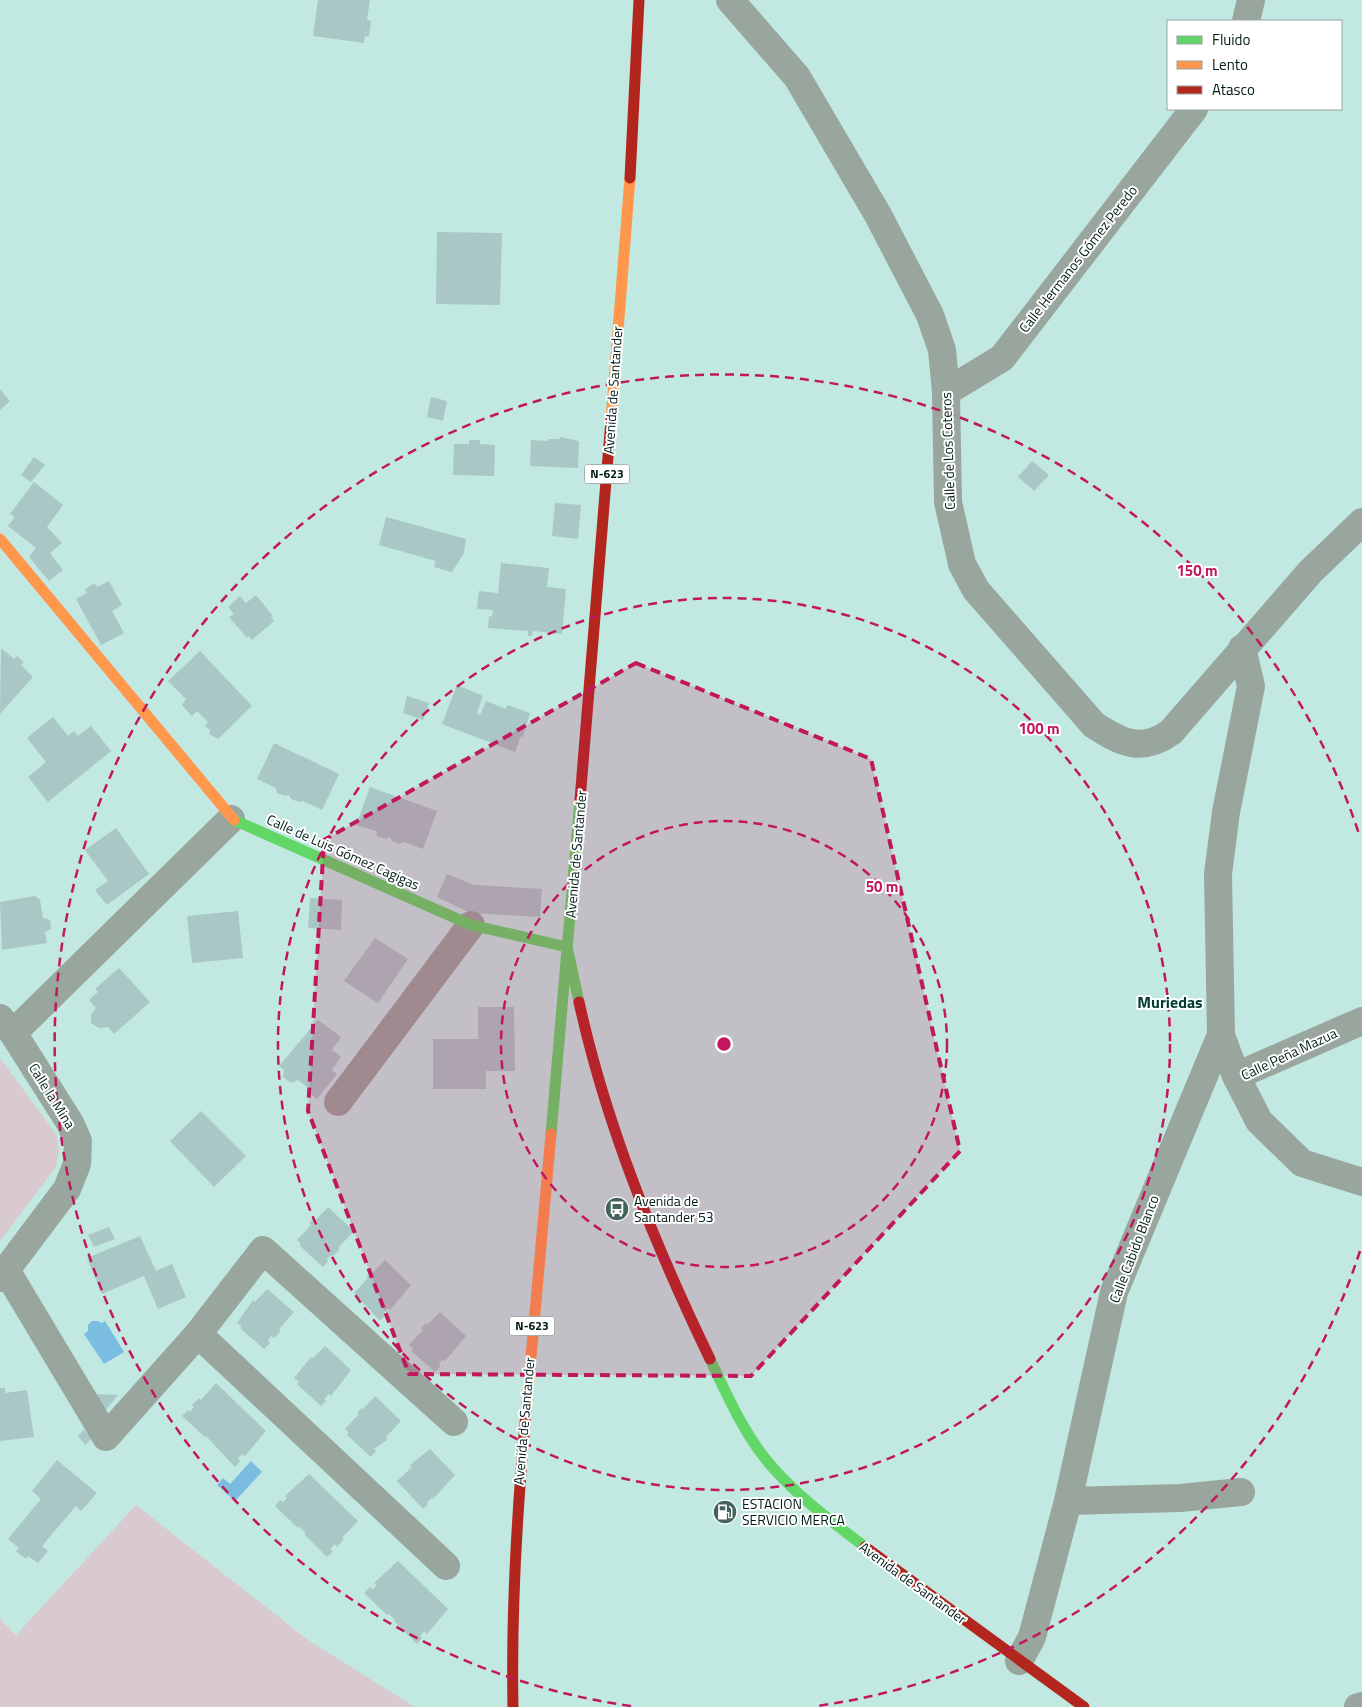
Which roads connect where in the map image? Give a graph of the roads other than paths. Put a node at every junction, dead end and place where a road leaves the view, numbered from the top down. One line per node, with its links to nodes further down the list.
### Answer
1 (639, 0): 12 (main road, Avenida de Santander / N-623)
2 (730, 0): 6 (street, Calle de Los Coteros)
3 (1251, 0): 4 (street)
4 (1246, 20)
5 (1193, 110): 6 (street, Calle Hermanos Gómez Peredo)
6 (946, 392): 9 (street, Calle de Los Coteros)
7 (1362, 522): 9 (street, Calle de Los Coteros)
8 (0, 539): 10 (main road, Calle de Luis Gómez Cagigas)
9 (1242, 648): 15 (street)
10 (231, 819): 11 (main road, Calle de Luis Gómez Cagigas); 14 (street)
11 (471, 925): 12 (main road, Calle de Luis Gómez Cagigas); 17 (street)
12 (567, 947): 25 (main road, Avenida de Santander); 27 (main road, Avenida de Santander / N-623)
13 (1362, 1021): 16 (street, Calle Peña Mazua)
14 (6, 1026): 19 (street, Calle la Mina)
15 (1221, 1036): 16 (street); 23 (street, Calle Cabido Blanco)
16 (1236, 1076): 18 (street, Calle Peña Mazua)
17 (338, 1102)
18 (1362, 1182)
19 (3, 1274): 20 (street)
20 (198, 1334): 21 (street); 24 (street)
21 (454, 1422)
22 (1241, 1492): 23 (street)
23 (1068, 1501): 25 (street, Calle Cabido Blanco)
24 (446, 1566)
25 (1019, 1661): 28 (main road, Avenida de Santander)
26 (1362, 1706): 29 (street)
27 (512, 1707)
28 (1084, 1707)
29 (1358, 1707)

